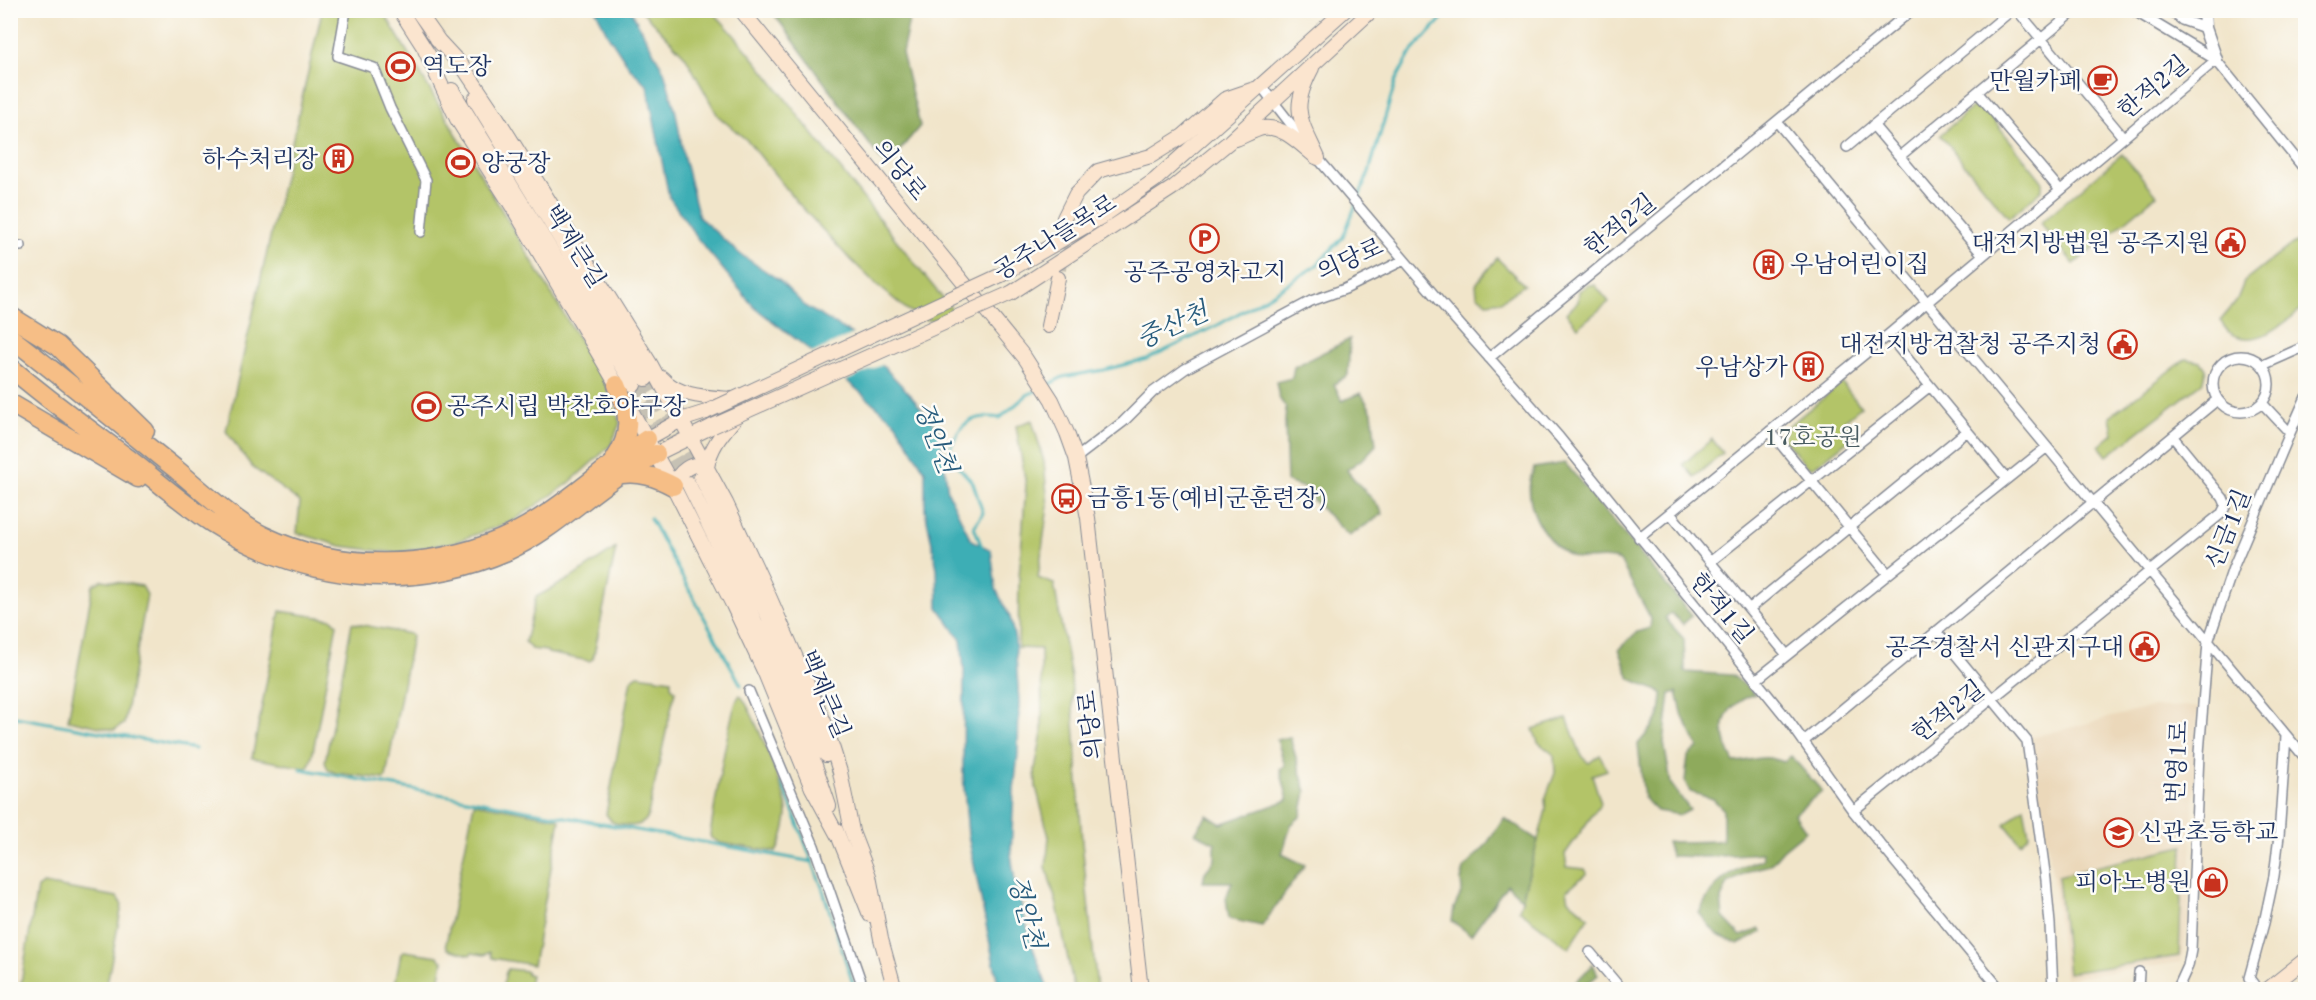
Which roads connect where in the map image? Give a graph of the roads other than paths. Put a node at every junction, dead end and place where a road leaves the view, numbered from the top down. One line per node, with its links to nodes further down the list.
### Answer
1 (346, 10): 31 (street)
2 (400, 10): 46 (main road)
3 (417, 10): 46 (main road, 백제큰길)
4 (741, 10): 62 (main road, 의당로)
5 (1345, 10): 18 (main road, 공주나들목로)
6 (1372, 10): 17 (main road, 공주나들목로)
7 (1912, 10): 21 (street, 한적2길)
8 (2012, 10): 22 (street)
9 (2017, 10): 15 (street, 한적2길)
10 (2076, 10): 15 (street)
11 (2133, 10): 16 (street, 한적2길)
12 (2170, 10): 14 (street)
13 (2204, 10): 14 (street)
14 (2205, 28): 16 (street)
15 (2041, 39): 19 (street); 23 (street, 한적2길)
16 (2216, 60): 23 (street, 한적2길); 28 (street)
17 (1315, 61): 20 (main road, 공주나들목로); 27 (main road)
18 (1262, 86): 20 (street, 한적1길); 30 (main road); 49 (main road, 공주나들목로, bridge)
19 (1977, 92): 26 (street); 29 (street)
20 (1273, 100): 24 (main road, 공주나들목로); 27 (street, 한적1길)
21 (1777, 122): 37 (street); 43 (street, 한적2길)
22 (1873, 125): 25 (street); 26 (street)
23 (2124, 137): 29 (street, 한적2길)
24 (1229, 142): 27 (main road); 54 (main road, 공주나들목로, bridge)
25 (1847, 147)
26 (1900, 156): 34 (street)
27 (1318, 158): 35 (street, 한적1길)
28 (2306, 171)
29 (2060, 190): 34 (street, 한적2길)
30 (1064, 218)
31 (421, 232)
32 (10, 246): 33 (street)
33 (21, 246)
34 (1983, 255): 37 (street, 한적2길)
35 (1404, 260): 43 (street, 한적1길); 62 (street, 의당로)
36 (1058, 278): 39 (main road)
37 (1927, 302): 40 (street, 한적2길); 61 (street)
38 (10, 316): 69 (highway)
39 (1048, 326)
40 (1888, 335): 47 (street); 55 (street, 한적2길)
41 (10, 338): 69 (highway)
42 (2306, 346): 44 (street)
43 (1489, 358): 73 (street, 한적1길)
44 (2263, 365): 50 (street); 52 (street)
45 (10, 367): 71 (highway)
46 (637, 378): 49 (main road); 53 (main road, 백제큰길); 60 (main road); 63 (highway)
47 (1930, 386): 56 (street); 66 (street)
48 (2306, 397): 57 (street, 신금1길)
49 (732, 399): 53 (main road, 공주나들목로, bridge)
50 (2217, 400): 52 (street); 59 (street)
51 (10, 402): 71 (highway)
52 (2262, 403): 57 (street)
53 (681, 420): 58 (main road, 백제큰길); 60 (main road, 공주나들목로)
54 (716, 431): 58 (main road, 공주나들목로); 64 (main road)
55 (1770, 431): 66 (street); 70 (street, 한적2길)
56 (1968, 431): 65 (street); 72 (street)
57 (2290, 433): 79 (street, 신금1길)
58 (690, 437): 60 (main road, 공주나들목로); 64 (main road, 백제큰길)
59 (2173, 437): 68 (street); 75 (street, 한적2길)
60 (652, 447): 63 (highway); 67 (main road)
61 (2047, 447): 65 (street); 68 (street)
62 (1076, 458): 94 (main road, 의당로)
63 (616, 469): 67 (highway); 69 (highway); 71 (highway)
64 (704, 472): 67 (main road); 88 (main road, 백제큰길)
65 (2007, 479): 76 (street)
66 (1811, 481): 72 (street); 74 (street)
67 (681, 485): 88 (main road)
68 (2093, 503): 75 (street); 78 (street)
69 (223, 508)
70 (1670, 513): 73 (street, 한적2길); 74 (street)
71 (211, 522)
72 (1849, 527): 76 (street); 77 (street)
73 (1639, 538): 81 (street, 한적1길)
74 (1710, 562): 77 (street)
75 (2150, 572): 79 (street); 83 (street, 한적2길)
76 (1888, 574): 80 (street)
77 (1749, 609): 80 (street)
78 (1937, 632): 83 (street); 85 (street)
79 (2208, 642): 84 (street); 99 (street, 번영1로)
80 (1787, 655): 81 (street)
81 (1756, 680): 85 (street, 한적1길)
82 (749, 691): 92 (street)
83 (1993, 700): 87 (street, 한적2길); 97 (street)
84 (2286, 736): 86 (street); 100 (street)
85 (1804, 741): 87 (street, 한적1길)
86 (2303, 753)
87 (1853, 811): 96 (street, 한적1길)
88 (845, 834): 93 (main road, 백제큰길)
89 (1590, 952): 95 (street)
90 (2306, 959): 101 (main road)
91 (2139, 972): 98 (street)
92 (864, 990)
93 (895, 990)
94 (1141, 990)
95 (1622, 990)
96 (2001, 990)
97 (2053, 990)
98 (2138, 990)
99 (2177, 990)
100 (2258, 990)
101 (2267, 990)

